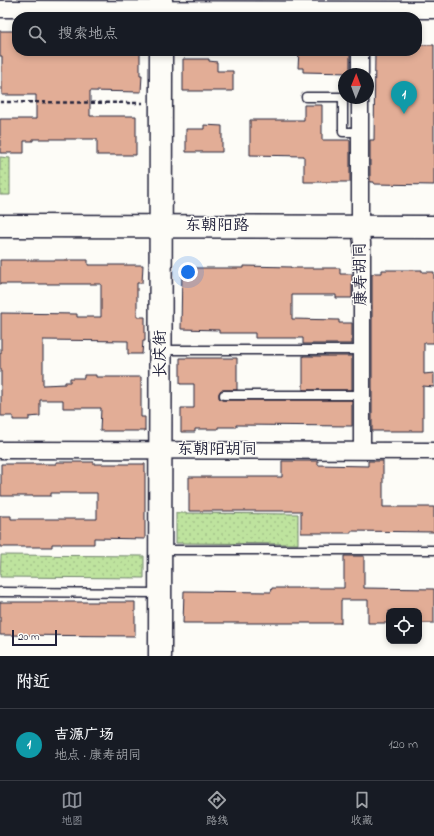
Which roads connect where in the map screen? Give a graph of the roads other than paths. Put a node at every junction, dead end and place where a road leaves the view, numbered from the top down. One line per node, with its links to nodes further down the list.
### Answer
1 (0, 9): 2 (street)
2 (161, 9): 3 (street)
3 (360, 9): 4 (street)
4 (434, 10)
5 (161, 56): 12 (street, 长庆街)
6 (360, 56): 7 (street)
7 (360, 68)
8 (306, 97): 10 (lane)
9 (360, 104): 10 (street, 康寿胡同)
10 (360, 132): 13 (street, 康寿胡同)
11 (0, 226): 12 (street, 东朝阳路)
12 (161, 226): 13 (street, 东朝阳路); 15 (street, 长庆街)
13 (360, 226): 14 (street, 东朝阳路); 16 (street, 康寿胡同)
14 (434, 226)
15 (161, 350): 16 (lane); 20 (street, 长庆街)
16 (362, 350): 17 (street, 康寿胡同)
17 (362, 394): 18 (lane); 21 (street, 康寿胡同)
18 (224, 395)
19 (0, 450): 20 (street, 东朝阳胡同)
20 (161, 450): 21 (street, 东朝阳胡同); 23 (street, 长庆街)
21 (362, 450): 22 (street, 东朝阳胡同)
22 (434, 451)
23 (161, 550): 24 (lane); 26 (street, 长庆街)
24 (434, 550)
25 (0, 592): 26 (lane)
26 (161, 592): 27 (street, 长庆街)
27 (160, 656)

